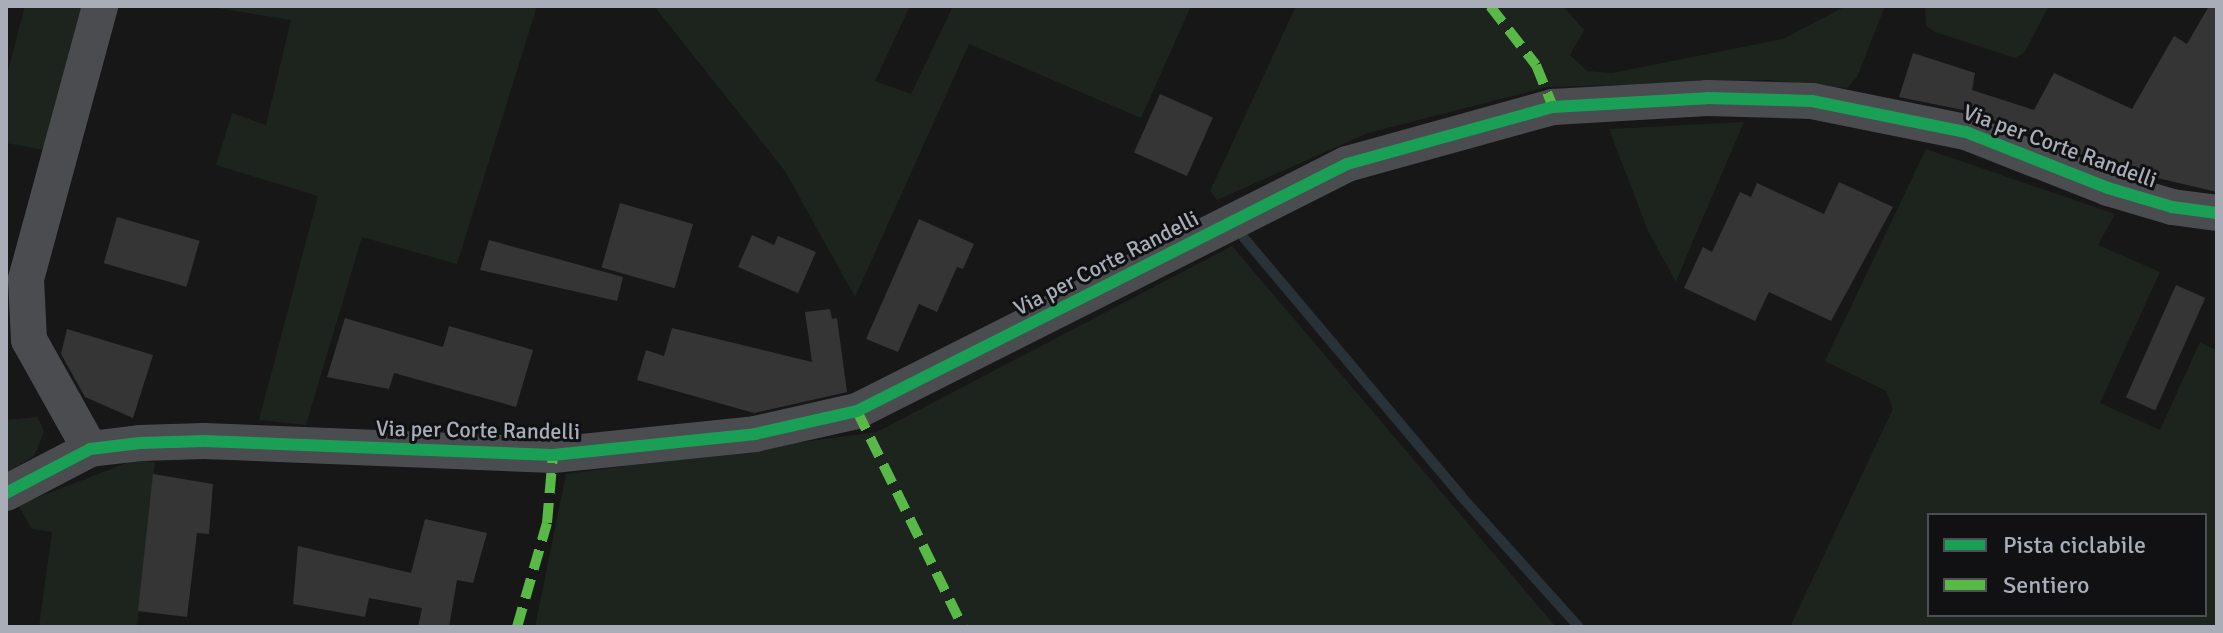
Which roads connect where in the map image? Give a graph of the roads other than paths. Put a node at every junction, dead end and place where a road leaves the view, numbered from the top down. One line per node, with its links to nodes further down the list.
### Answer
1 (100, 6): 3 (street)
2 (2217, 213): 3 (street, Via per Corte Randelli)
3 (90, 449): 4 (street, Via per Corte Randelli)
4 (6, 493)

